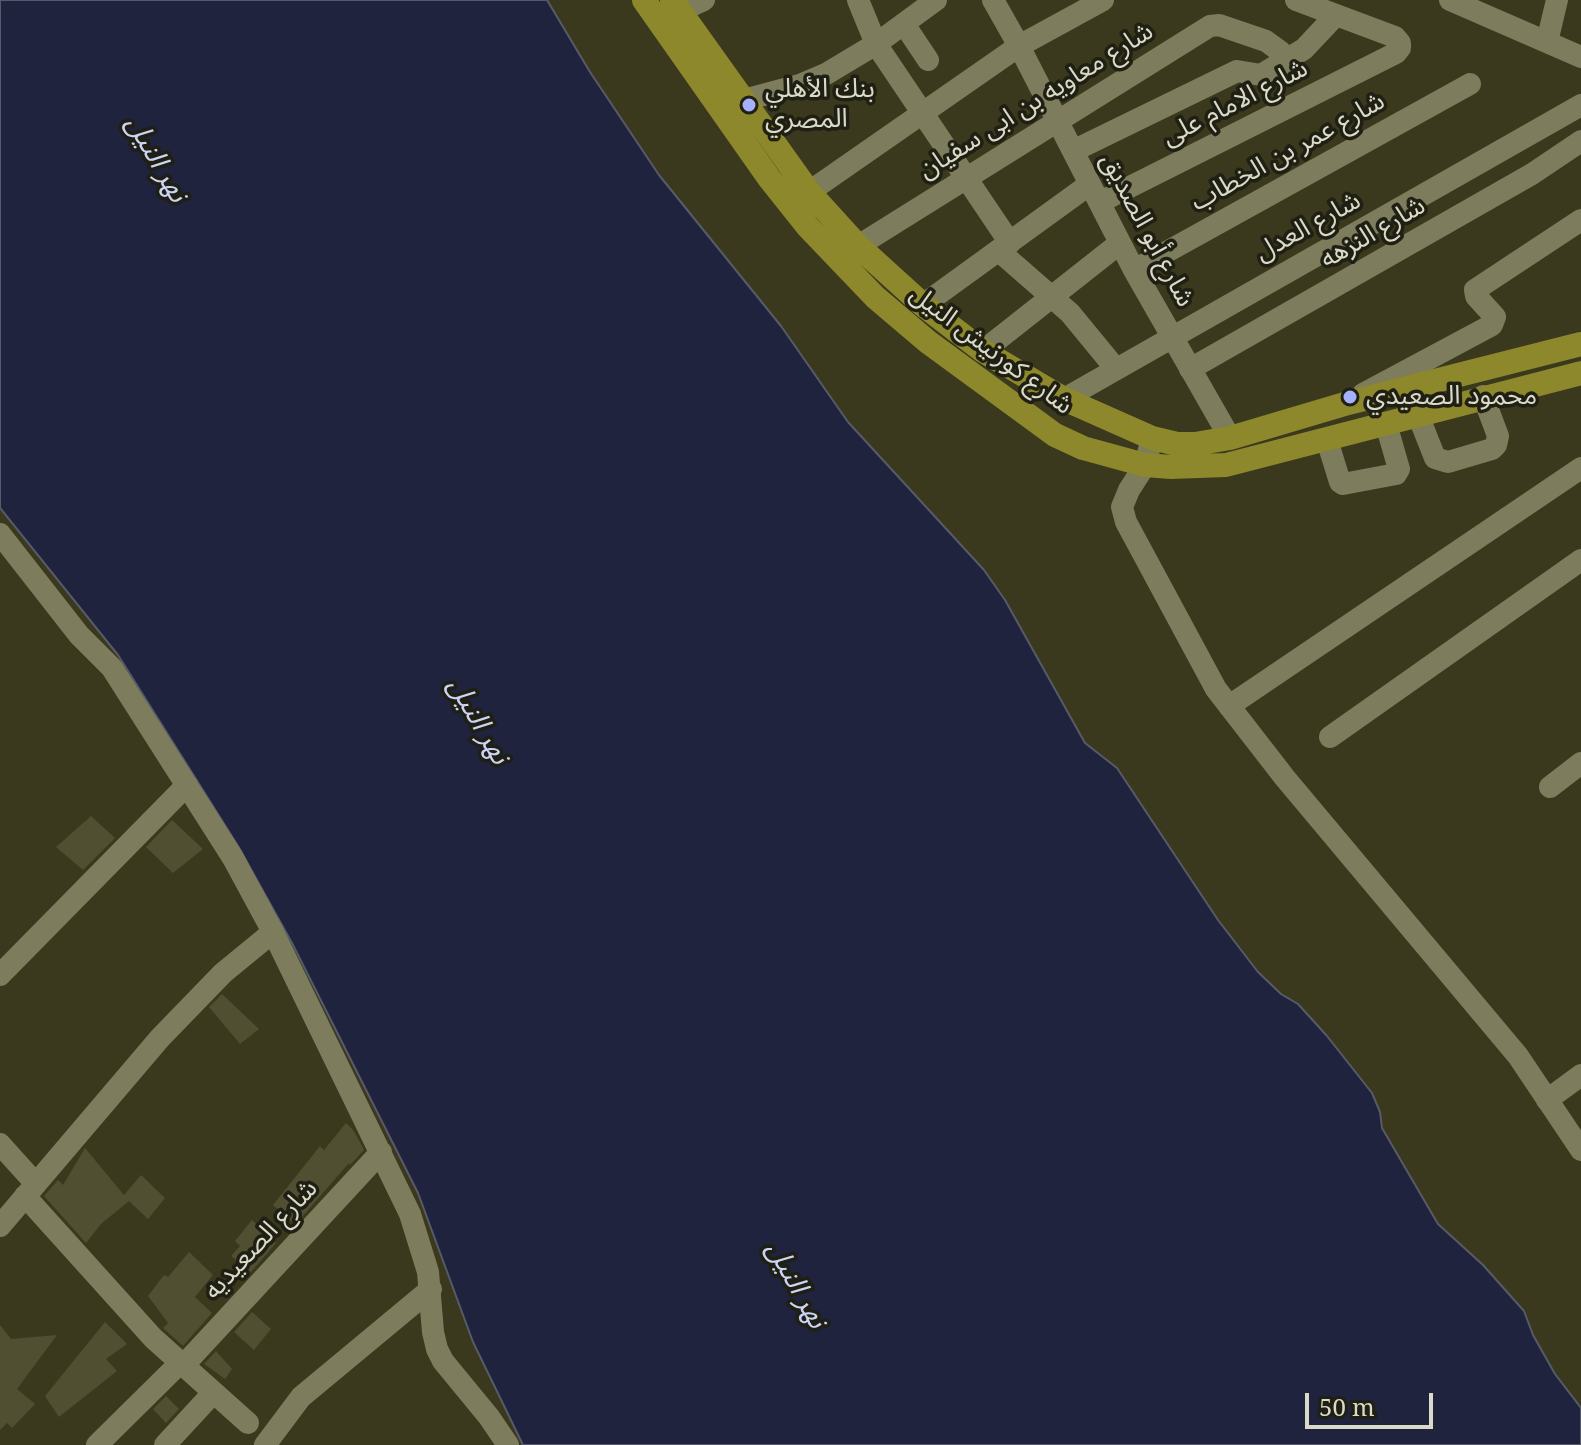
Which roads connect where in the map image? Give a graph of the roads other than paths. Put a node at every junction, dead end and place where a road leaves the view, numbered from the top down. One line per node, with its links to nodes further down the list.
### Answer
1 (644, 0): 51 (main road, شارع كورنيش النيل)
2 (704, 0): 10 (street)
3 (858, 0): 15 (street)
4 (936, 0): 13 (street)
5 (993, 0): 16 (street, شارع أبو الصديق)
6 (1103, 0): 16 (street)
7 (1296, 0): 12 (street)
8 (1450, 0): 11 (street)
9 (1557, 0): 14 (street)
10 (676, 5): 21 (main road, شارع كورنيش النيل)
11 (1492, 9): 14 (street)
12 (1336, 15): 19 (street); 29 (street, شارع الامام على)
13 (904, 24): 15 (street); 18 (street)
14 (1547, 42): 17 (street)
15 (876, 44): 21 (street); 23 (street)
16 (1019, 46): 23 (street); 24 (street, شارع أبو الصديق)
17 (1581, 57)
18 (928, 60)
19 (1285, 63): 24 (street, شارع معاويه بن ابى سفيان); 26 (street)
20 (1470, 84): 34 (street, شارع عمر بن الخطاب)
21 (744, 100): 28 (main road, شارع كورنيش النيل)
22 (1581, 105): 37 (street, شارع العدل)
23 (922, 114): 27 (street); 28 (street)
24 (1057, 121): 26 (street, شارع أبو الصديق); 27 (street, شارع معاويه بن ابى سفيان)
25 (1581, 141): 41 (street, شارع النزهه)
26 (1073, 151): 29 (street, شارع أبو الصديق)
27 (965, 178): 32 (street, شارع معاويه بن ابى سفيان); 33 (street)
28 (809, 192): 32 (main road, شارع كورنيش النيل)
29 (1095, 193): 31 (street, شارع أبو الصديق); 33 (street, شارع الامام على)
30 (1581, 220): 45 (street)
31 (1120, 243): 34 (street, شارع أبو الصديق); 35 (street)
32 (858, 246): 36 (main road, شارع كورنيش النيل)
33 (1004, 247): 35 (street); 36 (street, شارع الامام على)
34 (1134, 270): 37 (street, شارع أبو الصديق)
35 (1052, 296): 39 (street); 40 (street)
36 (923, 305): 39 (main road, شارع كورنيش النيل)
37 (1171, 336): 40 (street, شارع العدل); 41 (street, شارع أبو الصديق)
38 (1581, 344): 45 (main road, شارع كورنيش النيل)
39 (983, 351): 44 (main road, شارع كورنيش النيل)
40 (1116, 369): 44 (street, شارع العدل)
41 (1190, 369): 49 (street, شارع أبو الصديق)
42 (1581, 373): 43 (main road, شارع كورنيش النيل)
43 (1483, 396): 46 (main road, شارع كورنيش النيل); 46 (street)
44 (1064, 399): 48 (main road, شارع كورنيش النيل)
45 (1348, 403): 49 (main road, شارع كورنيش النيل)
46 (1418, 415): 47 (main road, شارع كورنيش النيل)
47 (1386, 424): 50 (main road, شارع كورنيش النيل); 50 (street)
48 (1152, 438): 49 (main road, شارع كورنيش النيل); 51 (street)
49 (1230, 438)
50 (1327, 440): 51 (main road, شارع كورنيش النيل)
51 (1145, 465): 55 (street)
52 (1581, 468): 55 (street)
53 (0, 534): 58 (street)
54 (1581, 560): 56 (street)
55 (1229, 706): 63 (street)
56 (1330, 737)
57 (1581, 763): 59 (street)
58 (187, 785): 60 (street); 61 (street)
59 (1550, 787)
60 (273, 932): 66 (street); 67 (street)
61 (0, 975)
62 (1581, 1075): 63 (street)
63 (1547, 1100): 64 (street)
64 (1578, 1139)
65 (0, 1144): 67 (street)
66 (381, 1152): 69 (street); 70 (street, شارع الصعيديه)
67 (31, 1190): 68 (street); 70 (street)
68 (0, 1226)
69 (431, 1289): 75 (street); 76 (street)
70 (181, 1365): 71 (street); 73 (street, شارع الصعيديه)
71 (213, 1393): 72 (street); 74 (street)
72 (248, 1423)
73 (97, 1445)
74 (165, 1445)
75 (265, 1445)
76 (508, 1445)

